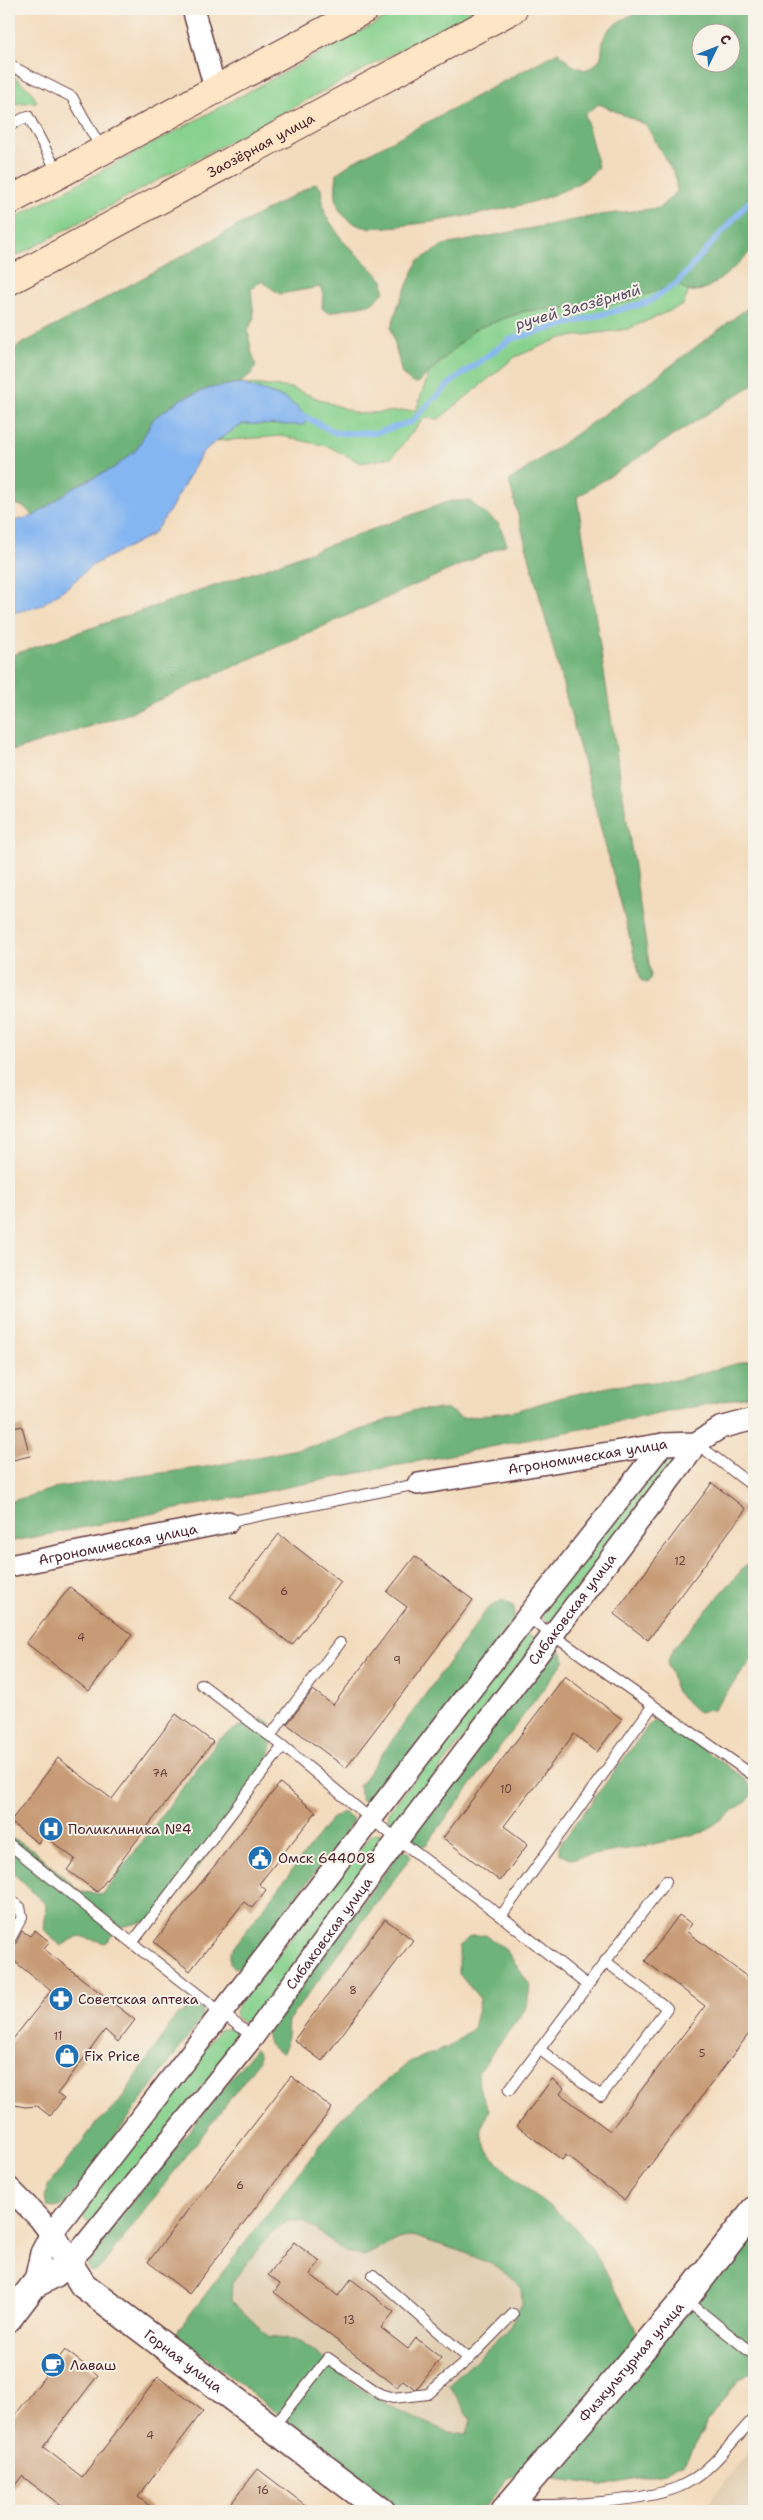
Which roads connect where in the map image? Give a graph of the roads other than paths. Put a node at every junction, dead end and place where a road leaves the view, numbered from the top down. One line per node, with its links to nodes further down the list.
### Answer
1 (193, 9): 5 (street)
2 (365, 9): 5 (main road)
3 (513, 9): 10 (main road, Заозёрная улица)
4 (9, 65): 7 (lane)
5 (215, 88): 7 (main road)
6 (9, 126): 8 (lane)
7 (102, 151): 8 (main road)
8 (59, 174): 9 (main road)
9 (9, 201)
10 (9, 281)
11 (754, 1419): 12 (street)
12 (696, 1443): 13 (street, Агрономическая улица); 15 (lane); 19 (street, Сибаковская улица)
13 (663, 1444): 14 (street, Агрономическая улица); 18 (street, Сибаковская улица)
14 (418, 1484): 16 (lane)
15 (754, 1487)
16 (228, 1522): 17 (street, Агрономическая улица)
17 (9, 1566)
18 (527, 1617): 19 (lane); 26 (street, Сибаковская улица)
19 (553, 1636): 22 (lane); 27 (street, Сибаковская улица)
20 (340, 1643): 23 (lane)
21 (201, 1684): 23 (lane)
22 (653, 1705): 25 (lane); 31 (lane)
23 (270, 1736): 24 (lane)
24 (283, 1746): 26 (lane); 33 (lane)
25 (754, 1776)
26 (372, 1820): 27 (lane); 36 (street, Сибаковская улица)
27 (398, 1839): 31 (lane); 37 (street, Сибаковская улица)
28 (9, 1844): 33 (lane)
29 (666, 1881): 34 (lane)
30 (9, 1899): 32 (lane)
31 (500, 1916): 35 (lane)
32 (9, 1941)
33 (132, 1943): 36 (lane)
34 (605, 1961): 35 (lane); 38 (lane)
35 (587, 1985): 38 (lane)
36 (222, 2013): 37 (lane); 42 (street, Сибаковская улица)
37 (253, 2037): 43 (street, Сибаковская улица)
38 (539, 2049): 39 (lane)
39 (509, 2090)
40 (9, 2188): 42 (street, Горная улица)
41 (754, 2210): 46 (street, Физкультурная улица)
42 (51, 2234): 43 (street, Горная улица); 45 (street, Сибаковская улица)
43 (68, 2262): 45 (street, Сибаковская улица); 52 (street, Горная улица)
44 (373, 2275): 50 (lane)
45 (34, 2286): 48 (street, Сибаковская улица)
46 (685, 2299): 49 (lane); 53 (street, Физкультурная улица)
47 (513, 2314): 50 (lane)
48 (9, 2318)
49 (754, 2355)
50 (469, 2359): 52 (lane)
51 (754, 2418): 53 (lane)
52 (273, 2427): 54 (street, Горная улица)
53 (507, 2507)
54 (382, 2511)

